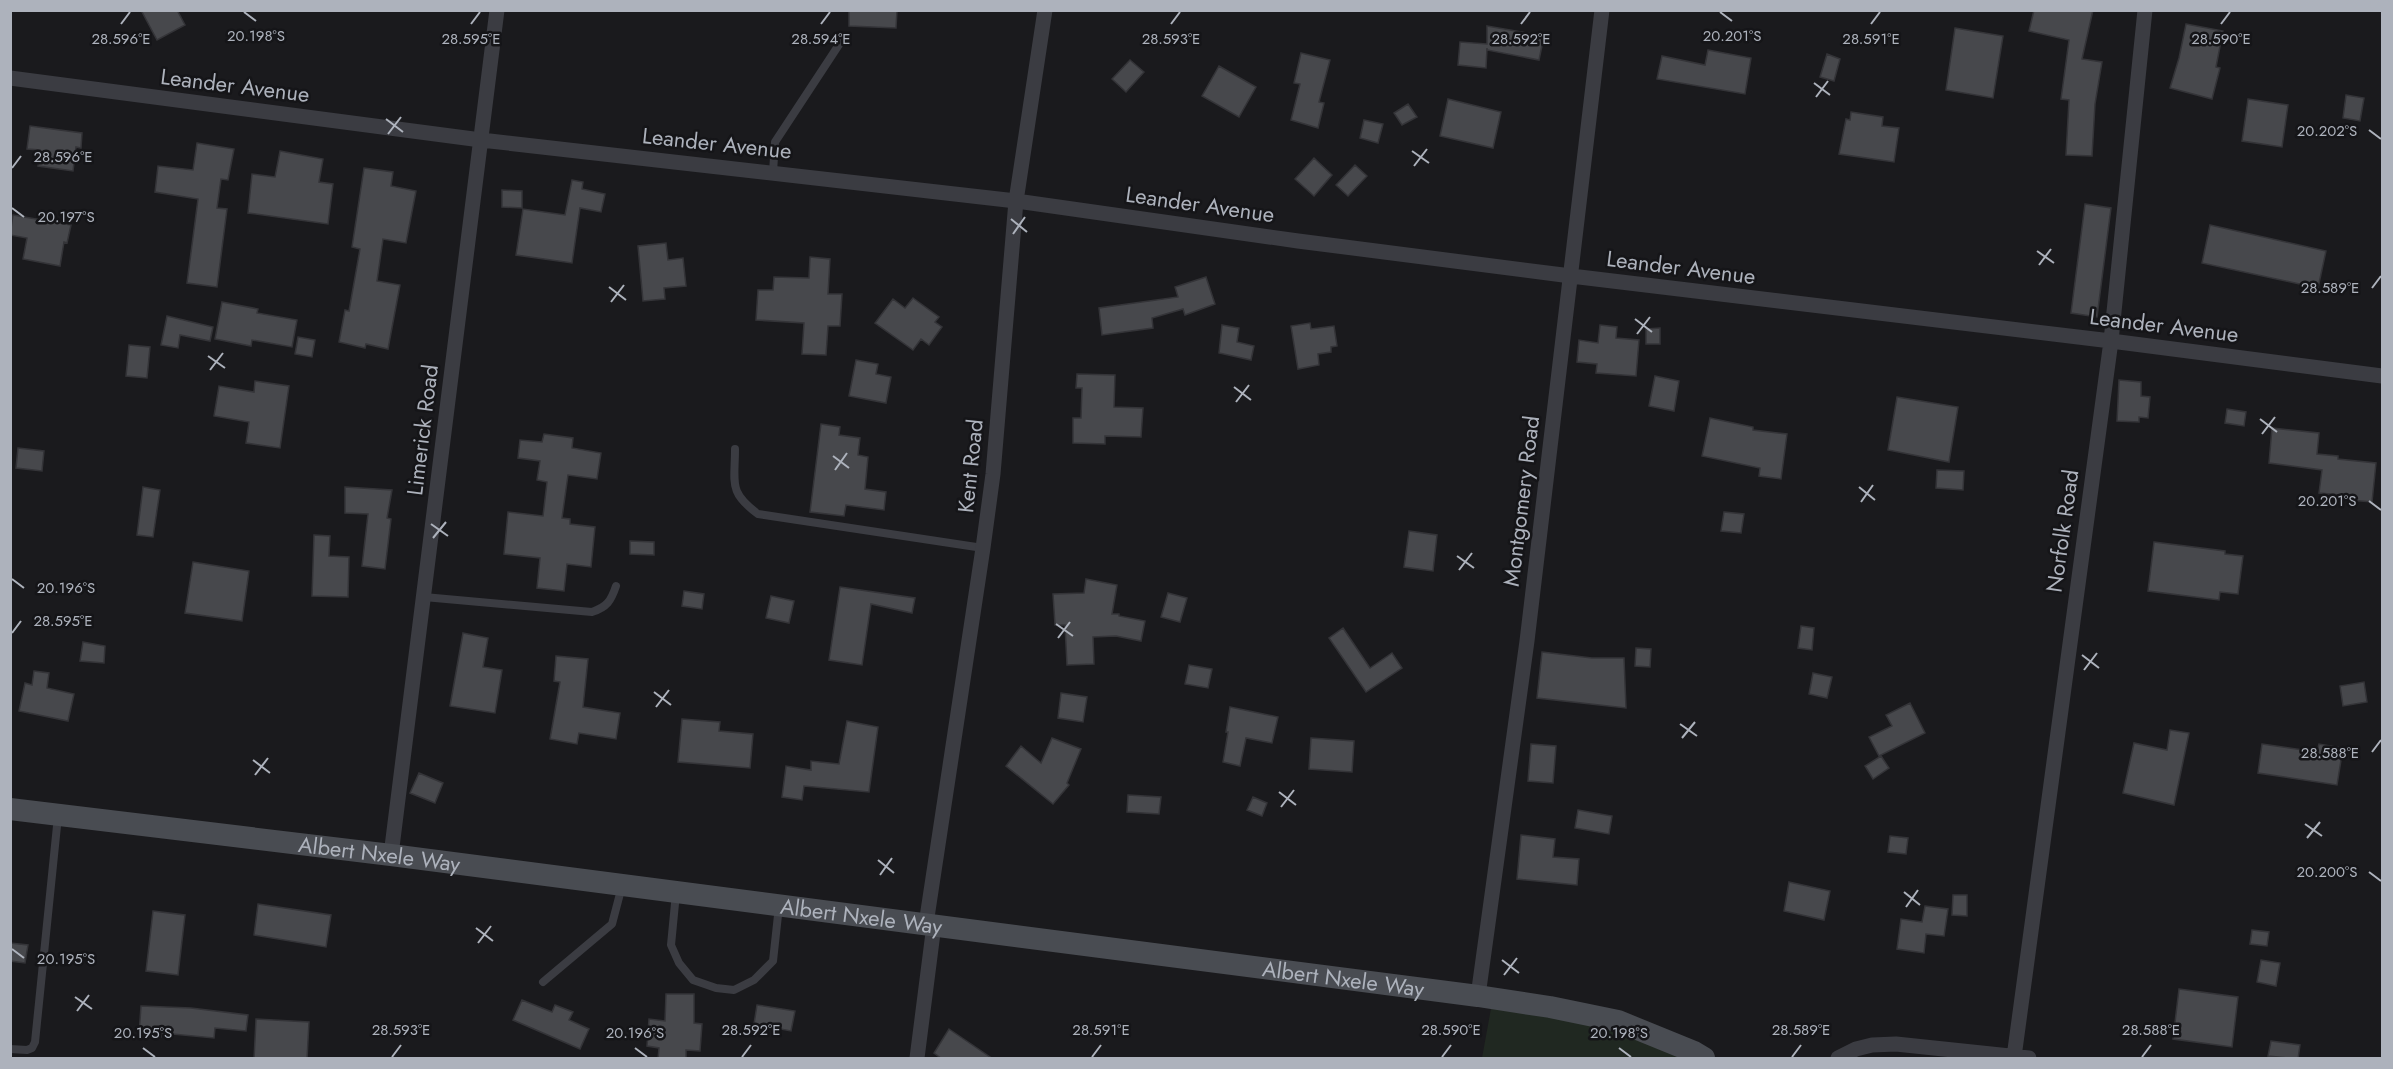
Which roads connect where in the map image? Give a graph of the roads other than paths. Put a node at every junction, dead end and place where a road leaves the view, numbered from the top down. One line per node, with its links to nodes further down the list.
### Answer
1 (497, 10): 7 (street, Limerick Road)
2 (1045, 10): 9 (street, Kent Road)
3 (1602, 10): 10 (street, Montgomery Road)
4 (2145, 10): 11 (street, Norfolk Road)
5 (844, 37): 8 (lane)
6 (10, 78): 7 (street, Leander Avenue)
7 (480, 140): 8 (street, Leander Avenue); 16 (street, Limerick Road)
8 (773, 172): 9 (street, Leander Avenue)
9 (1016, 201): 10 (street, Leander Avenue); 14 (street, Kent Road)
10 (1571, 276): 11 (street, Leander Avenue); 25 (street, Montgomery Road)
11 (2111, 341): 12 (street, Leander Avenue); 27 (street, Norfolk Road)
12 (2382, 376)
13 (735, 449): 14 (lane)
14 (983, 548): 23 (street, Kent Road)
15 (616, 586): 16 (lane)
16 (424, 597): 19 (street, Limerick Road)
17 (10, 809): 18 (main road, Albert Nxele Way)
18 (58, 814): 19 (main road, Albert Nxele Way); 26 (lane)
19 (391, 855): 20 (main road, Albert Nxele Way)
20 (622, 885): 21 (main road, Albert Nxele Way); 24 (lane)
21 (676, 892): 22 (main road, Albert Nxele Way); 22 (lane)
22 (779, 905): 23 (main road, Albert Nxele Way)
23 (930, 924): 25 (main road, Albert Nxele Way); 28 (street, Kent Road)
24 (543, 982)
25 (1478, 996): 29 (main road, Albert Nxele Way)
26 (10, 1048)
27 (2022, 1058): 30 (street)
28 (917, 1059)
29 (1704, 1059)
30 (1838, 1059)

